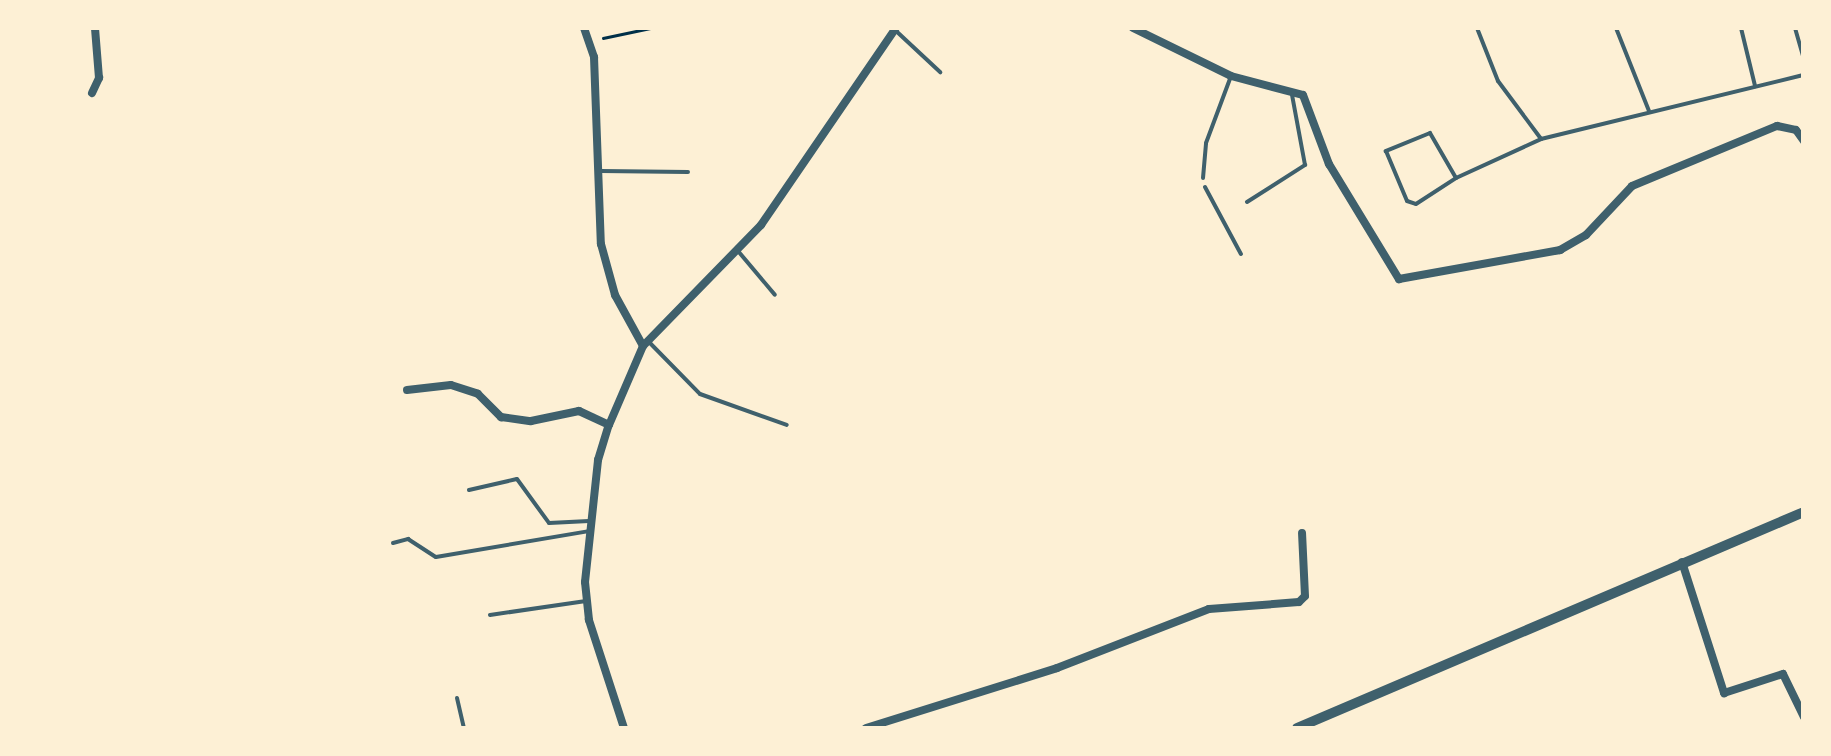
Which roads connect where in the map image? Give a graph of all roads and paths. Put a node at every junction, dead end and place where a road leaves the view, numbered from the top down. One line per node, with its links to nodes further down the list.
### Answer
1 (95, 28): 17 (street)
2 (584, 28): 10 (street)
3 (650, 28): 10 (path)
4 (1133, 28): 14 (street)
5 (1477, 28): 19 (lane)
6 (1616, 28): 18 (lane)
7 (1741, 28): 15 (lane)
8 (1795, 28): 11 (lane)
9 (895, 29): 12 (lane); 27 (street)
10 (592, 41): 21 (street)
11 (1804, 60)
12 (940, 72)
13 (1804, 75): 15 (lane)
14 (1231, 76): 16 (street); 23 (lane)
15 (1755, 88): 18 (lane)
16 (1291, 90): 20 (street); 26 (lane)
17 (92, 93)
18 (1650, 112): 19 (lane)
19 (1541, 140): 24 (lane)
20 (1804, 141)
21 (597, 171): 22 (lane); 32 (street)
22 (688, 172)
23 (1203, 178)
24 (1456, 178): 24 (lane)
25 (1205, 187): 28 (lane)
26 (1246, 202)
27 (738, 251): 29 (lane); 32 (street)
28 (1241, 254)
29 (774, 296)
30 (1804, 298): 31 (lane)
31 (1804, 317)
32 (646, 343): 34 (street); 35 (lane)
33 (408, 390): 34 (street)
34 (609, 425): 38 (street)
35 (787, 425)
36 (469, 490): 38 (lane)
37 (1804, 512): 41 (street)
38 (590, 526): 40 (lane); 42 (street)
39 (1302, 533): 46 (street)
40 (393, 542)
41 (1682, 562): 45 (street); 47 (street)
42 (586, 602): 43 (lane); 49 (street)
43 (490, 615)
44 (457, 698): 48 (lane)
45 (1804, 717)
46 (903, 724): 50 (street)
47 (1317, 725): 51 (street)
48 (464, 728)
49 (624, 728)
50 (866, 728)
51 (1297, 728)

